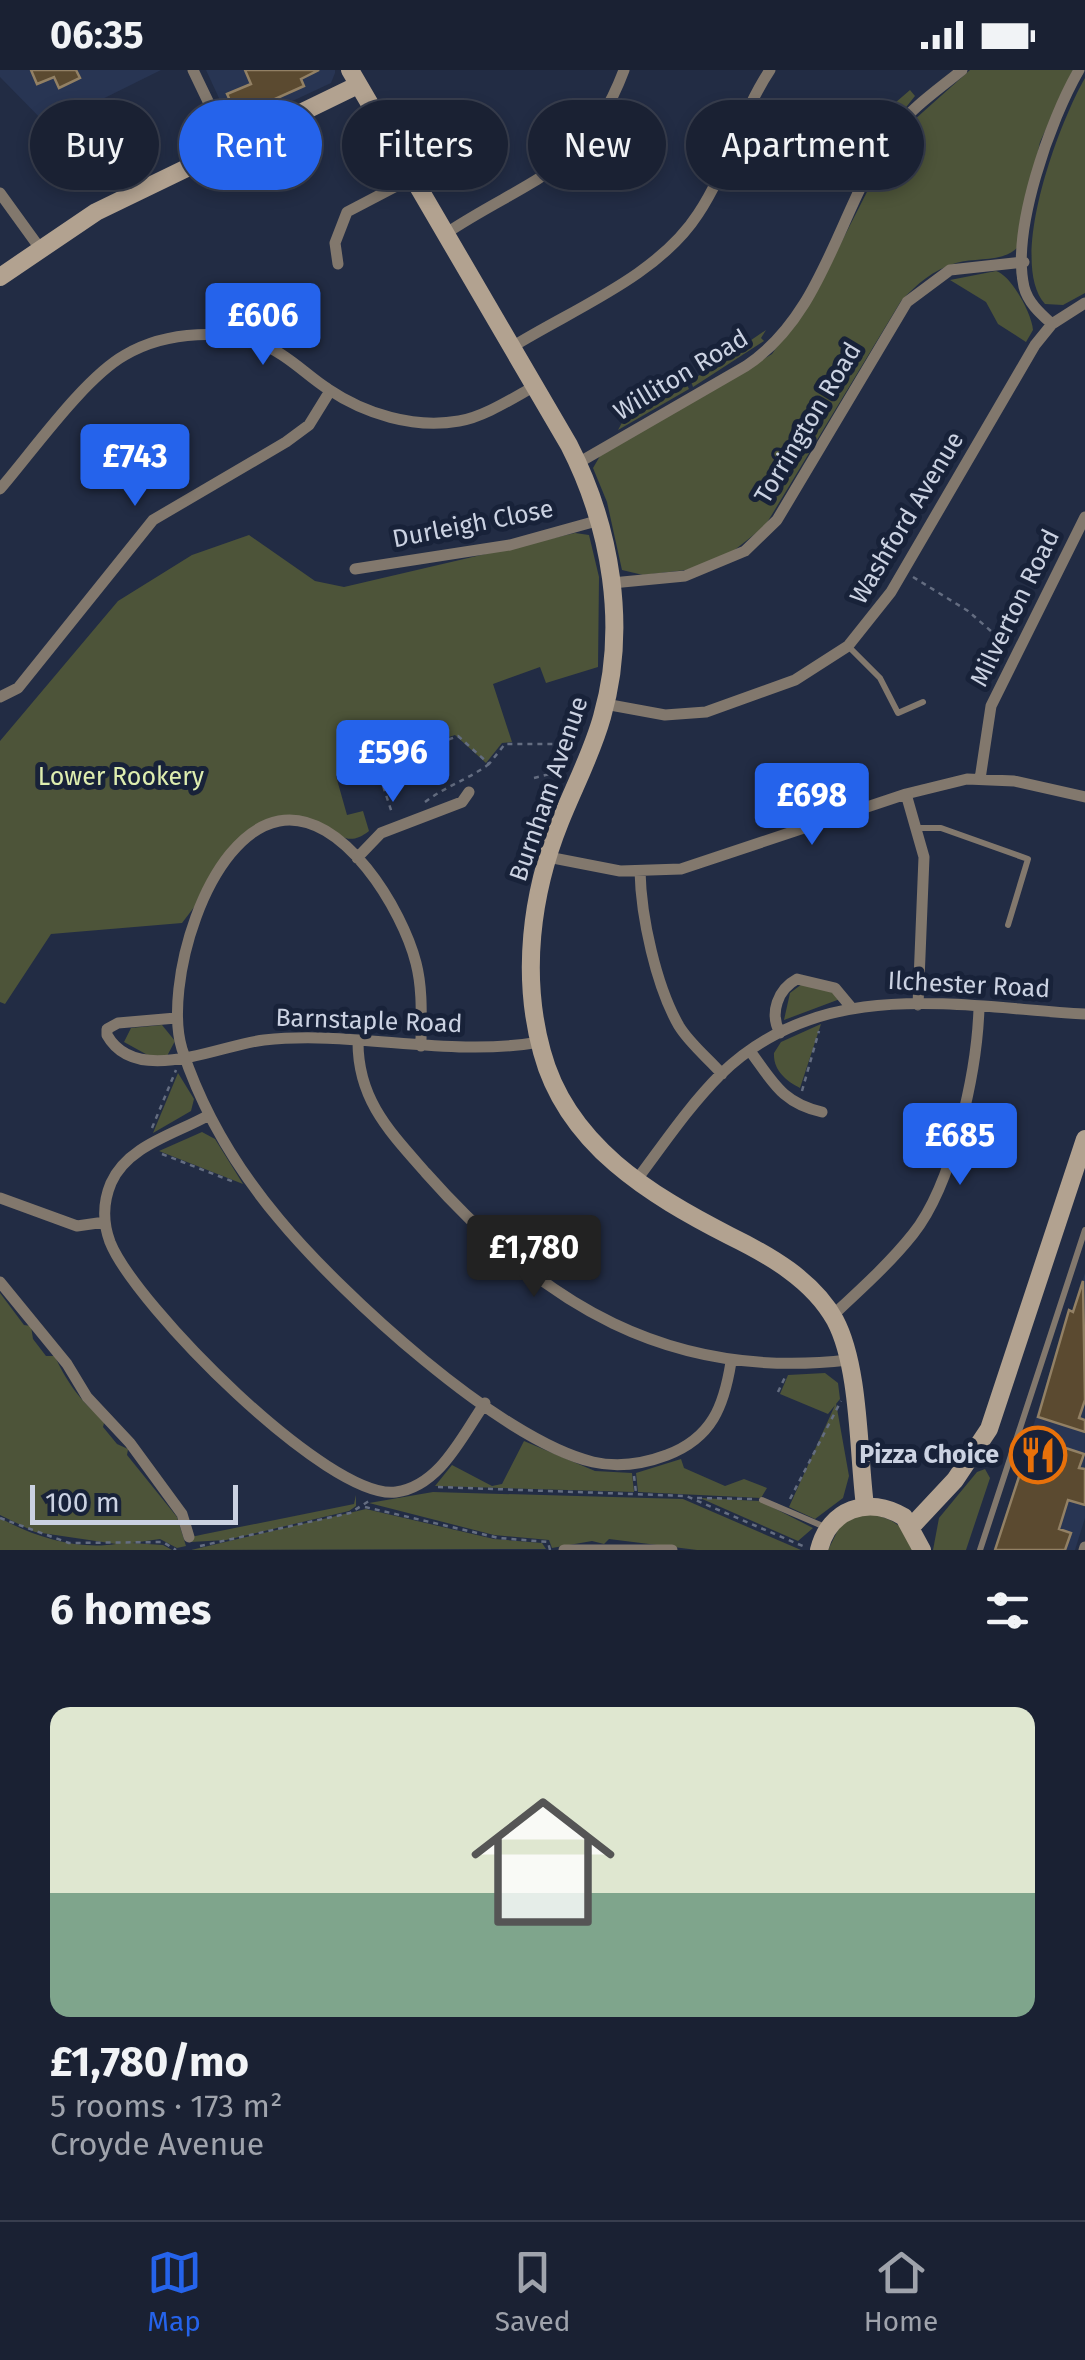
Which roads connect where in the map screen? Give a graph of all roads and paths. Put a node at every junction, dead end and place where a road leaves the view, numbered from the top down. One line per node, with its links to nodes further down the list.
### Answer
1 (193, 70): 7 (street)
2 (624, 70): 14 (street)
3 (770, 70): 21 (street)
4 (962, 70): 24 (street, Williton Road)
5 (1079, 70): 16 (street)
6 (354, 78): 8 (street); 9 (street, Burnham Avenue)
7 (207, 100)
8 (313, 100)
9 (367, 100)
10 (179, 170): 15 (street)
11 (389, 190): 17 (street)
12 (419, 190): 14 (street, Burnham Avenue)
13 (0, 193): 15 (street)
14 (444, 234): 21 (street, Burnham Avenue)
15 (39, 247): 18 (street)
16 (1024, 262): 20 (street); 30 (street, Torrington Road)
17 (338, 264)
18 (0, 277)
19 (1085, 303): 20 (street, Washford Avenue)
20 (1052, 324): 29 (street, Washford Avenue)
21 (512, 348): 22 (street, Burnham Avenue)
22 (535, 386): 23 (street); 24 (street, Burnham Avenue)
23 (330, 391): 25 (street); 33 (street)
24 (578, 462): 27 (street, Burnham Avenue)
25 (0, 489)
26 (1085, 517): 32 (street, Milverton Road)
27 (600, 520): 28 (street, Durleigh Close); 30 (street, Burnham Avenue)
28 (355, 569)
29 (903, 571): 31 (street, Washford Avenue); 32 (path)
30 (612, 583): 35 (street, Burnham Avenue)
31 (848, 646): 34 (lane); 35 (street, Washford Avenue)
32 (1016, 653): 44 (street, Milverton Road)
33 (0, 697)
34 (924, 702)
35 (606, 704): 37 (street, Burnham Avenue)
36 (439, 743): 39 (path)
37 (594, 744): 39 (path); 40 (street, Burnham Avenue)
38 (389, 750): 41 (path)
39 (489, 764): 48 (path)
40 (585, 765): 43 (path); 51 (street, Burnham Avenue)
41 (377, 769): 42 (path); 49 (path)
42 (366, 772)
43 (534, 778)
44 (980, 779): 46 (street); 47 (street)
45 (469, 792): 49 (street)
46 (906, 794): 50 (street); 53 (street)
47 (1085, 797)
48 (420, 806)
49 (396, 826): 52 (street)
50 (918, 828): 54 (lane); 55 (street)
51 (548, 857): 53 (street); 63 (street, Burnham Avenue)
52 (357, 858): 60 (street); 64 (street)
53 (640, 872): 67 (street)
54 (1008, 925)
55 (918, 1004): 56 (street, Ilchester Road); 57 (street, Ilchester Road)
56 (850, 1006): 58 (street, Ilchester Road); 61 (street)
57 (979, 1008): 59 (street, Ilchester Road); 77 (street)
58 (824, 1013): 61 (street, Ilchester Road); 68 (path)
59 (1085, 1014)
60 (176, 1018): 66 (street); 66 (street, Barnstaple Road)
61 (780, 1033): 65 (street, Ilchester Road)
62 (358, 1042): 64 (street, Barnstaple Road); 66 (street, Barnstaple Road); 79 (street)
63 (540, 1042): 64 (street, Barnstaple Road); 72 (street, Burnham Avenue)
64 (420, 1046)
65 (750, 1051): 67 (street, Ilchester Road); 68 (street)
66 (185, 1057): 70 (street)
67 (722, 1074): 72 (street, Ilchester Road)
68 (798, 1106): 69 (street)
69 (822, 1112)
70 (210, 1115): 74 (street); 83 (street)
71 (1085, 1139): 94 (street)
72 (635, 1182): 77 (street, Burnham Avenue)
73 (0, 1198): 74 (street)
74 (105, 1222): 86 (street)
75 (1085, 1230): 102 (lane)
76 (0, 1282): 96 (street)
77 (832, 1316): 78 (street, Burnham Avenue)
78 (848, 1360): 80 (street); 82 (street, Burnham Avenue)
79 (732, 1362): 80 (street); 84 (street)
80 (790, 1366): 81 (path)
81 (778, 1392)
82 (852, 1398): 90 (street, Burnham Avenue); 92 (path)
83 (485, 1403): 84 (street); 85 (street)
84 (632, 1464): 87 (path)
85 (417, 1486): 86 (street); 87 (path)
86 (377, 1492): 91 (path)
87 (636, 1495): 88 (path)
88 (696, 1500): 89 (path); 100 (path)
89 (762, 1500): 92 (lane)
90 (865, 1506): 94 (street); 95 (street)
91 (364, 1507): 96 (path); 97 (path)
92 (786, 1510): 95 (lane)
93 (0, 1518): 96 (path)
94 (912, 1526): 101 (street)
95 (827, 1528): 100 (street)
96 (184, 1547)
97 (550, 1550)
98 (564, 1550): 99 (street)
99 (672, 1550)
100 (817, 1550)
101 (922, 1550)
102 (980, 1550)

